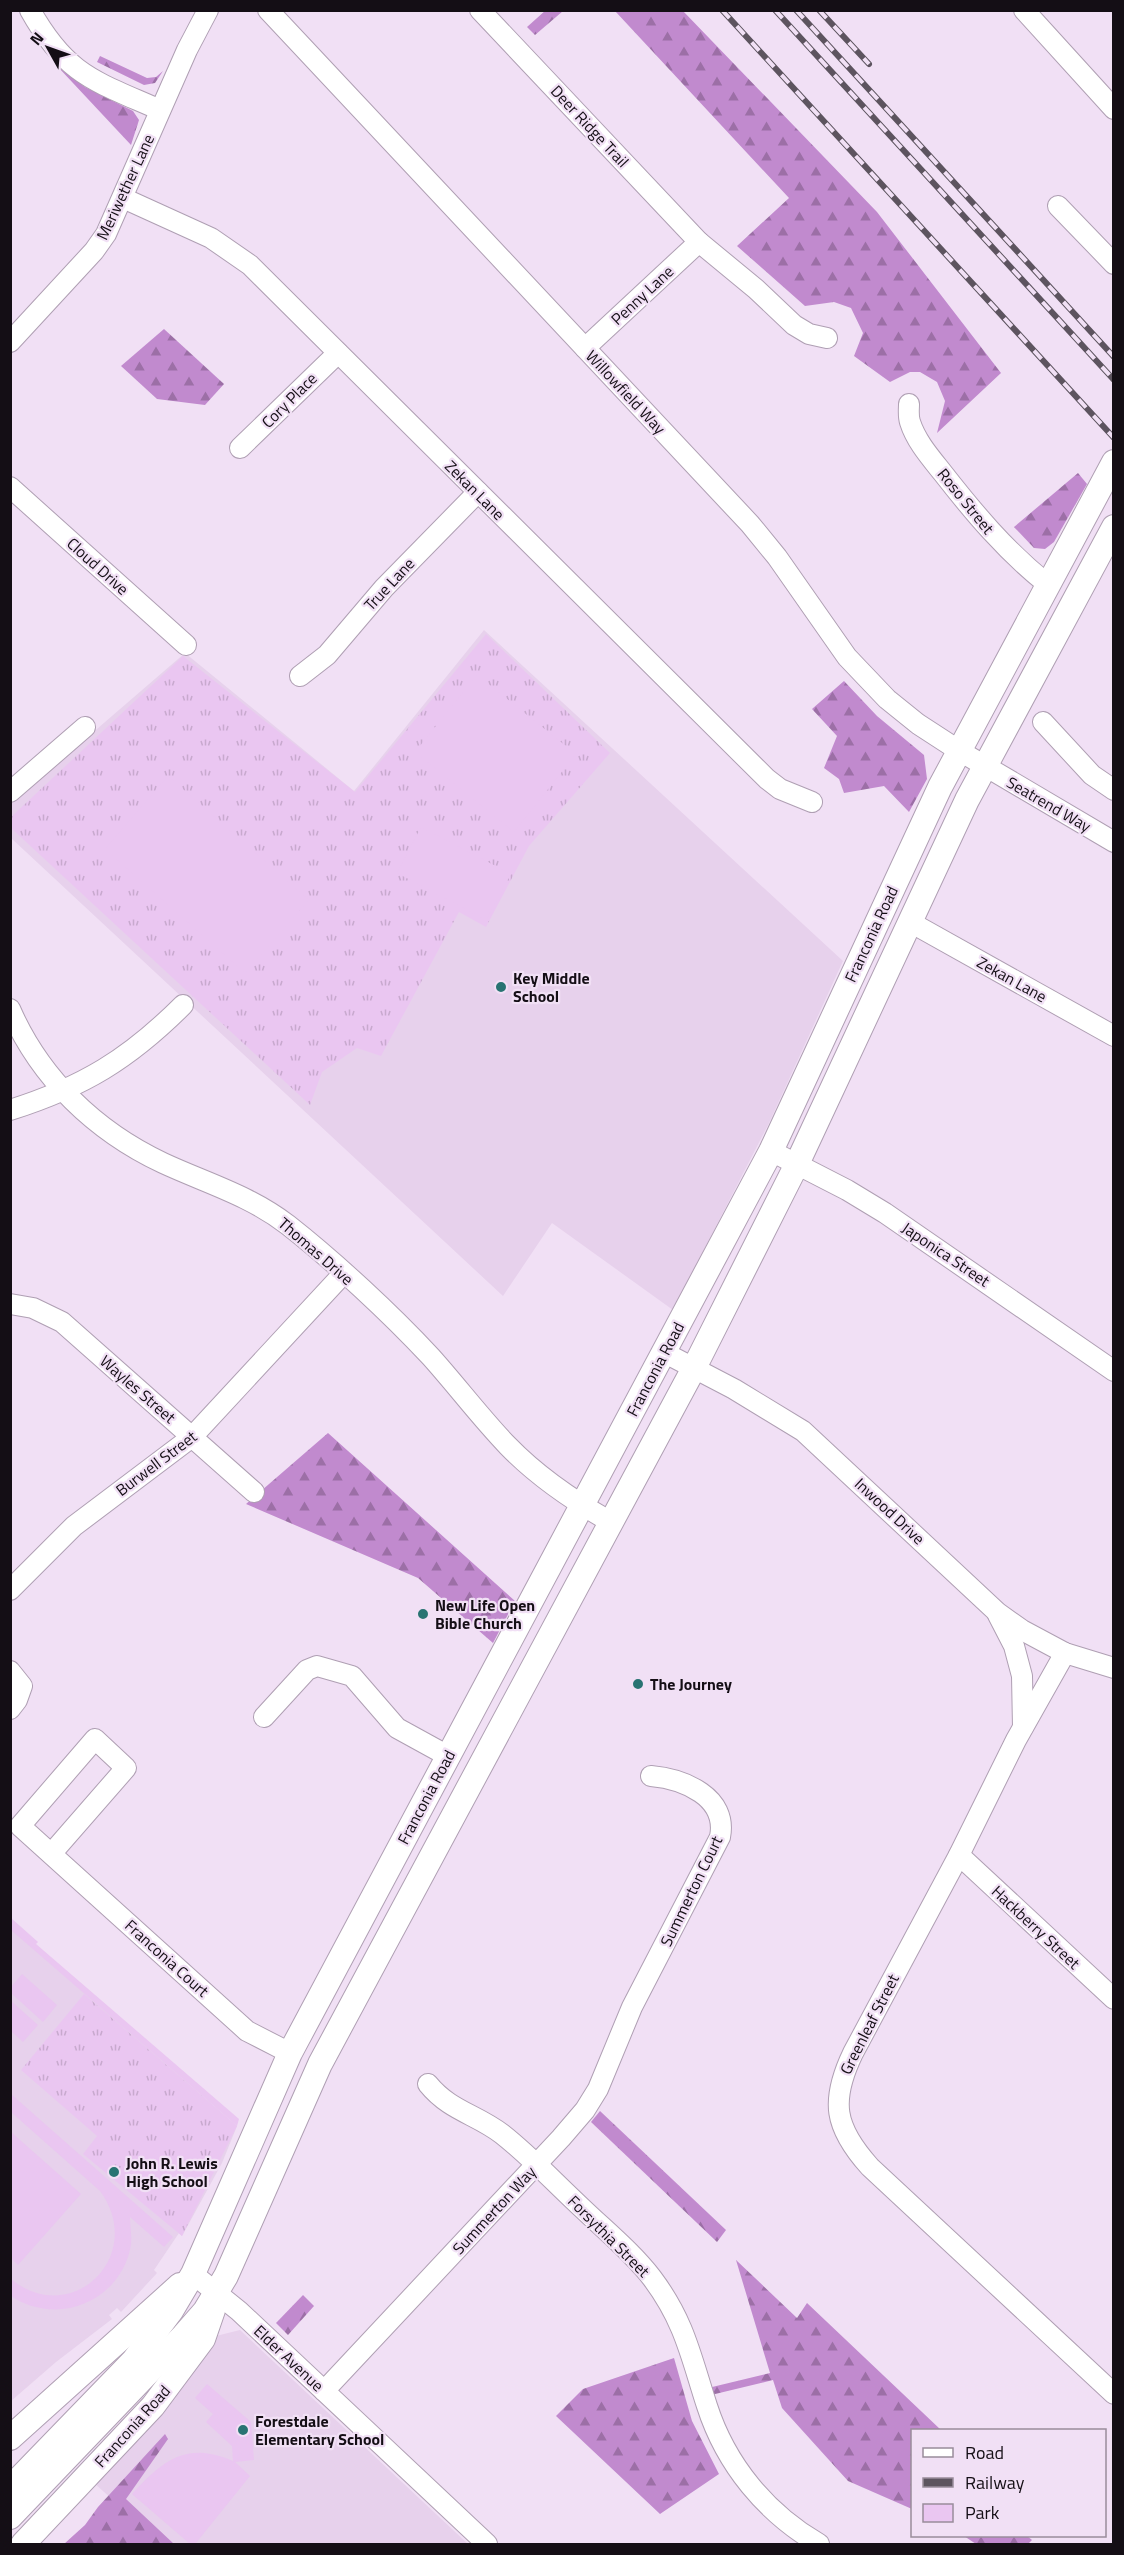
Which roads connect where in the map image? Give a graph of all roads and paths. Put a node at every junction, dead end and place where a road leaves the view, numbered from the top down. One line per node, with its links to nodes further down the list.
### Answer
1 (30, 10): 7 (street)
2 (208, 10): 7 (street, Meriwether Lane)
3 (268, 10): 14 (street, Willowfield Way)
4 (480, 10): 10 (street, Deer Ridge Trail)
5 (1023, 10): 6 (street)
6 (1113, 109)
7 (160, 110): 8 (street, Meriwether Lane)
8 (123, 198): 13 (street, Meriwether Lane); 15 (street, Zekan Lane)
9 (1058, 206): 11 (street)
10 (699, 242): 12 (street, Deer Ridge Trail); 14 (street, Penny Lane)
11 (1110, 252)
12 (827, 338)
13 (10, 342)
14 (585, 348): 27 (street, Willowfield Way)
15 (338, 352): 17 (street, Cory Place); 20 (street, Zekan Lane)
16 (909, 404): 22 (street, Roso Street)
17 (240, 448)
18 (1111, 467): 22 (main road, Franconia Road)
19 (10, 487): 23 (street, Cloud Drive)
20 (478, 492): 24 (street, True Lane); 31 (street, Zekan Lane)
21 (1113, 527): 28 (main road, Franconia Road)
22 (1046, 583): 27 (main road, Franconia Road)
23 (186, 645)
24 (300, 676)
25 (1043, 722): 29 (street)
26 (86, 727): 30 (street)
27 (958, 750): 28 (street, Willowfield Way); 39 (main road, Franconia Road)
28 (985, 766): 32 (street, Seatrend Way); 33 (main road, Franconia Road)
29 (1113, 790)
30 (10, 792)
31 (812, 802)
32 (1113, 842)
33 (910, 922): 36 (street, Zekan Lane); 40 (main road, Franconia Road)
34 (183, 1005): 37 (street)
35 (10, 1009): 37 (street, Thomas Drive)
36 (1113, 1036)
37 (64, 1091): 38 (street); 41 (street, Thomas Drive)
38 (10, 1110)
39 (771, 1151): 40 (street, Japonica Street); 43 (main road, Franconia Road)
40 (797, 1164): 44 (main road, Franconia Road); 45 (street, Japonica Street)
41 (343, 1274): 46 (street, Burwell Street); 48 (street, Thomas Drive)
42 (10, 1304): 46 (street, Wayles Street)
43 (665, 1353): 44 (street, Inwood Drive); 48 (main road, Franconia Road)
44 (694, 1368): 49 (main road, Franconia Road); 51 (street, Inwood Drive)
45 (1113, 1371)
46 (192, 1437): 47 (street, Wayles Street); 50 (street, Burwell Street)
47 (254, 1492)
48 (581, 1506): 49 (street, Thomas Drive); 55 (main road, Franconia Road)
49 (609, 1521): 57 (main road, Franconia Road)
50 (10, 1590)
51 (996, 1611): 52 (street, Inwood Drive); 59 (street)
52 (1065, 1653): 53 (street, Inwood Drive); 59 (street, Greenleaf Street)
53 (1113, 1668)
54 (10, 1671): 56 (street)
55 (481, 1694): 57 (main road); 60 (main road, Franconia Road)
56 (10, 1709)
57 (506, 1715): 70 (main road, Franconia Road)
58 (264, 1717): 60 (street)
59 (1023, 1727): 63 (street, Greenleaf Street)
60 (448, 1756): 66 (main road, Franconia Road)
61 (651, 1776): 65 (street, Summerton Court)
62 (51, 1854): 62 (street, Franconia Court); 66 (street, Franconia Court)
63 (959, 1855): 64 (street, Hackberry Street); 72 (street, Greenleaf Street)
64 (1113, 1999)
65 (632, 2007): 68 (street, Summerton Way)
66 (290, 2053): 69 (main road, Franconia Road)
67 (428, 2084): 68 (street, Forsythia Street)
68 (536, 2165): 71 (street, Summerton Way); 78 (street, Forsythia Street)
69 (193, 2274): 70 (street, Elder Avenue); 73 (main road, Franconia Road); 74 (main road, Franconia Road)
70 (216, 2293): 71 (street, Elder Avenue); 75 (main road, Franconia Road); 76 (main road, Franconia Road)
71 (324, 2391): 77 (street, Elder Avenue)
72 (1113, 2394)
73 (10, 2438)
74 (10, 2488)
75 (10, 2517)
76 (23, 2544)
77 (487, 2544)
78 (819, 2544)

